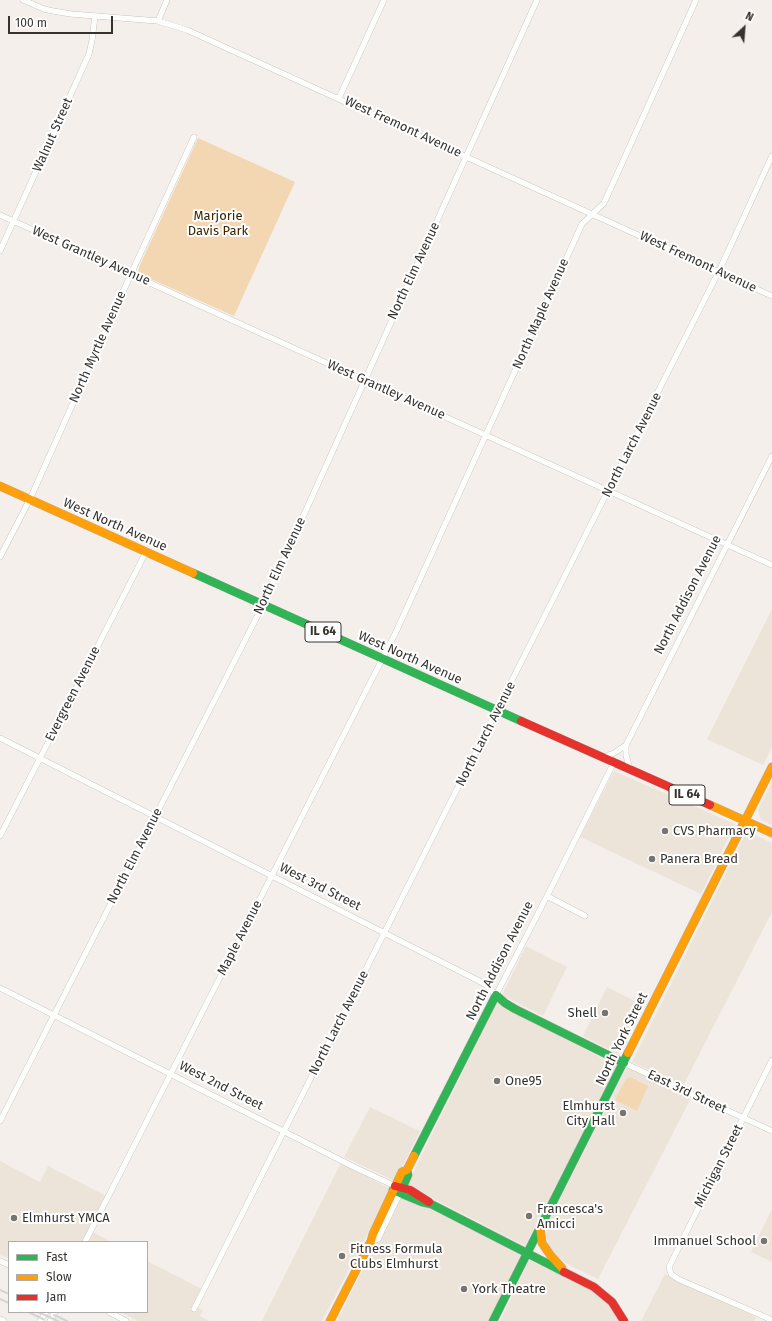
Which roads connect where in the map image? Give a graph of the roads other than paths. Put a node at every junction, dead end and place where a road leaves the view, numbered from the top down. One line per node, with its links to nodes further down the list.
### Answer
1 (23, 0): 6 (street, West Fremont Avenue)
2 (167, 0): 7 (street)
3 (384, 0): 8 (street)
4 (537, 0): 10 (street, North Elm Avenue)
5 (696, 0): 12 (street, North Maple Avenue)
6 (95, 16): 7 (street, West Fremont Avenue); 14 (street, Walnut Street)
7 (158, 20): 8 (street, West Fremont Avenue)
8 (339, 98): 10 (street, West Fremont Avenue)
9 (194, 137): 17 (street, North Myrtle Avenue)
10 (466, 156): 12 (street, West Fremont Avenue); 19 (street, North Elm Avenue)
11 (772, 156): 16 (street, North Larch Avenue)
12 (592, 214): 16 (street, West Fremont Avenue); 20 (street, North Maple Avenue)
13 (0, 215): 14 (street, West Grantley Avenue)
14 (13, 221): 15 (street, Walnut Street); 17 (street, West Grantley Avenue)
15 (0, 251)
16 (719, 272): 18 (street, West Fremont Avenue); 23 (street, North Larch Avenue)
17 (131, 274): 19 (street, West Grantley Avenue); 24 (street, North Myrtle Avenue)
18 (772, 296)
19 (364, 380): 20 (street, West Grantley Avenue); 29 (street, North Elm Avenue)
20 (486, 435): 23 (street, West Grantley Avenue); 30 (street, North Maple Avenue)
21 (772, 456): 25 (street, North Addison Avenue)
22 (0, 486): 24 (main road, West North Avenue / IL 64)
23 (609, 491): 25 (street, West Grantley Avenue); 32 (street, North Larch Avenue)
24 (30, 499): 26 (main road, West North Avenue / IL 64); 27 (street, North Myrtle Avenue)
25 (727, 545): 28 (street, West Grantley Avenue); 34 (street, North Addison Avenue)
26 (146, 552): 29 (main road, West North Avenue / IL 64); 36 (street, Evergreen Avenue)
27 (0, 557)
28 (772, 565)
29 (263, 605): 31 (main road, West North Avenue / IL 64); 40 (street, North Elm Avenue)
30 (395, 634): 31 (street, Maple Avenue)
31 (382, 659): 32 (main road, West North Avenue / IL 64); 44 (street, Maple Avenue)
32 (498, 710): 35 (main road, West North Avenue / IL 64); 47 (street, North Larch Avenue)
33 (0, 738): 36 (street, West 3rd Street)
34 (626, 745): 35 (street); 39 (street)
35 (604, 757): 37 (main road, West North Avenue / IL 64)
36 (39, 758): 40 (street, West 3rd Street); 43 (street, Evergreen Avenue)
37 (614, 762): 39 (main road, West North Avenue / IL 64); 45 (street, North Addison Avenue)
38 (772, 767): 41 (main road, North York Street)
39 (630, 769): 41 (main road, West North Avenue / IL 64)
40 (155, 817): 44 (street, West 3rd Street); 50 (street, North Elm Avenue)
41 (745, 821): 42 (main road, IL 64); 52 (main road, North York Street)
42 (772, 833)
43 (0, 836)
44 (272, 876): 47 (street, West 3rd Street); 53 (street, Maple Avenue)
45 (547, 896): 46 (street); 49 (street, North Addison Avenue)
46 (585, 916)
47 (385, 933): 49 (street, West 3rd Street); 56 (street, North Larch Avenue)
48 (0, 988): 50 (street, West 2nd Street)
49 (496, 995): 52 (main road, West 3rd Street); 58 (main road, North Addison Avenue)
50 (54, 1015): 53 (street, West 2nd Street); 55 (street, North Elm Avenue)
51 (772, 1060): 54 (street, Michigan Street)
52 (624, 1062): 54 (street, East 3rd Street); 59 (main road, North York Street)
53 (171, 1074): 56 (street, West 2nd Street); 60 (street, Maple Avenue)
54 (743, 1118): 57 (street, East 3rd Street); 66 (street, Michigan Street)
55 (0, 1121)
56 (284, 1131): 58 (street, West 2nd Street); 63 (street, North Larch Avenue)
57 (772, 1131)
58 (398, 1189): 61 (main road, West 2nd Street); 69 (main road, North Addison Avenue)
59 (540, 1227): 61 (main road, North York Street); 62 (main road)
60 (86, 1241)
61 (527, 1253): 62 (main road, West 2nd Street); 70 (main road, North York Street)
62 (567, 1273): 71 (main road, West 2nd Street)
63 (194, 1309)
64 (111, 1313): 68 (street)
65 (0, 1319): 67 (street)
66 (772, 1320)
67 (4, 1321)
68 (126, 1321)
69 (330, 1321)
70 (493, 1321)
71 (624, 1321)

